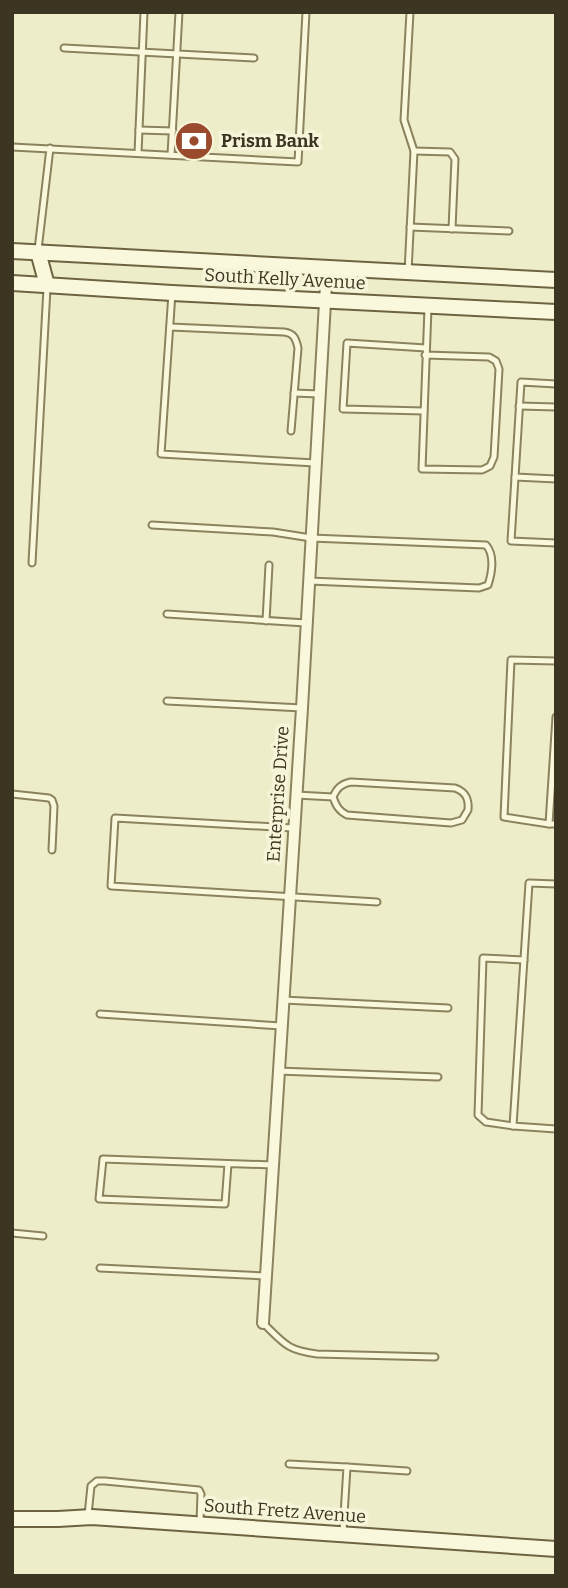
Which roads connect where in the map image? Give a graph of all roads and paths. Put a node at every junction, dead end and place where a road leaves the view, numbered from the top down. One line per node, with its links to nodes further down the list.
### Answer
1 (144, 12): 6 (lane)
2 (179, 12): 7 (lane)
3 (306, 12): 15 (lane)
4 (410, 12): 13 (lane)
5 (64, 48): 6 (lane)
6 (142, 52): 7 (lane); 9 (lane)
7 (177, 54): 8 (lane); 10 (lane)
8 (254, 58)
9 (139, 130): 10 (lane); 14 (lane)
10 (173, 131): 15 (lane)
11 (12, 146): 12 (lane)
12 (50, 148): 14 (lane); 20 (lane)
13 (414, 150): 16 (lane); 17 (lane)
14 (138, 153): 15 (lane)
15 (171, 155)
16 (410, 227): 17 (lane); 22 (lane)
17 (452, 229): 18 (lane)
18 (509, 231)
19 (12, 251): 20 (main road, South Kelly Avenue)
20 (38, 252): 21 (main road, South Kelly Avenue); 25 (main road)
21 (327, 267): 22 (main road, South Kelly Avenue); 27 (street, Enterprise Drive)
22 (408, 272): 23 (main road, South Kelly Avenue)
23 (556, 280)
24 (12, 283): 25 (main road, South Kelly Avenue)
25 (47, 285): 26 (main road, South Kelly Avenue); 45 (lane)
26 (172, 293): 27 (main road, South Kelly Avenue); 30 (lane)
27 (326, 300): 28 (main road, South Kelly Avenue); 34 (street, Enterprise Drive)
28 (428, 305): 29 (main road, South Kelly Avenue); 31 (lane)
29 (556, 312)
30 (170, 327): 33 (lane); 39 (lane)
31 (425, 352): 37 (lane); 37 (lane); 37 (lane)
32 (556, 384): 35 (lane)
33 (294, 393): 34 (lane); 38 (lane)
34 (320, 394): 39 (street, Enterprise Drive)
35 (519, 406): 36 (lane); 40 (lane)
36 (556, 407)
37 (424, 411)
38 (291, 431)
39 (315, 463): 43 (street, Enterprise Drive)
40 (515, 477): 41 (lane); 44 (lane)
41 (556, 479)
42 (152, 525): 43 (lane)
43 (311, 538): 47 (street, Enterprise Drive); 47 (lane)
44 (556, 544)
45 (32, 563)
46 (269, 565): 49 (lane)
47 (308, 581): 50 (street, Enterprise Drive)
48 (167, 614): 49 (lane)
49 (266, 621): 50 (lane)
50 (306, 623): 53 (street, Enterprise Drive)
51 (556, 661): 58 (lane)
52 (167, 701): 53 (lane)
53 (302, 708): 56 (street, Enterprise Drive)
54 (556, 717): 58 (lane)
55 (12, 794): 60 (lane)
56 (296, 795): 57 (lane); 59 (street, Enterprise Drive)
57 (333, 797): 57 (lane)
58 (553, 824)
59 (293, 828): 62 (street, Enterprise Drive); 62 (lane)
60 (52, 850)
61 (556, 884): 64 (lane)
62 (289, 896): 63 (lane); 65 (street, Enterprise Drive)
63 (377, 902)
64 (524, 960): 71 (lane); 71 (lane)
65 (283, 1000): 66 (lane); 68 (street, Enterprise Drive)
66 (449, 1008)
67 (100, 1014): 68 (lane)
68 (281, 1026): 69 (street, Enterprise Drive)
69 (278, 1071): 70 (lane); 74 (street, Enterprise Drive)
70 (438, 1077)
71 (513, 1126): 72 (lane)
72 (556, 1129)
73 (228, 1164): 73 (lane); 74 (lane)
74 (273, 1165): 78 (street, Enterprise Drive)
75 (12, 1233): 76 (lane)
76 (43, 1236)
77 (100, 1268): 78 (lane)
78 (266, 1276): 79 (street, Enterprise Drive)
79 (263, 1323): 80 (lane)
80 (435, 1357)
81 (289, 1464): 82 (lane)
82 (347, 1467): 83 (lane); 87 (lane)
83 (407, 1471)
84 (88, 1517): 85 (main road, South Fretz Avenue); 86 (main road, South Fretz Avenue); 86 (lane)
85 (12, 1519)
86 (200, 1525): 87 (main road, South Fretz Avenue)
87 (343, 1534): 88 (main road, South Fretz Avenue)
88 (556, 1549)

